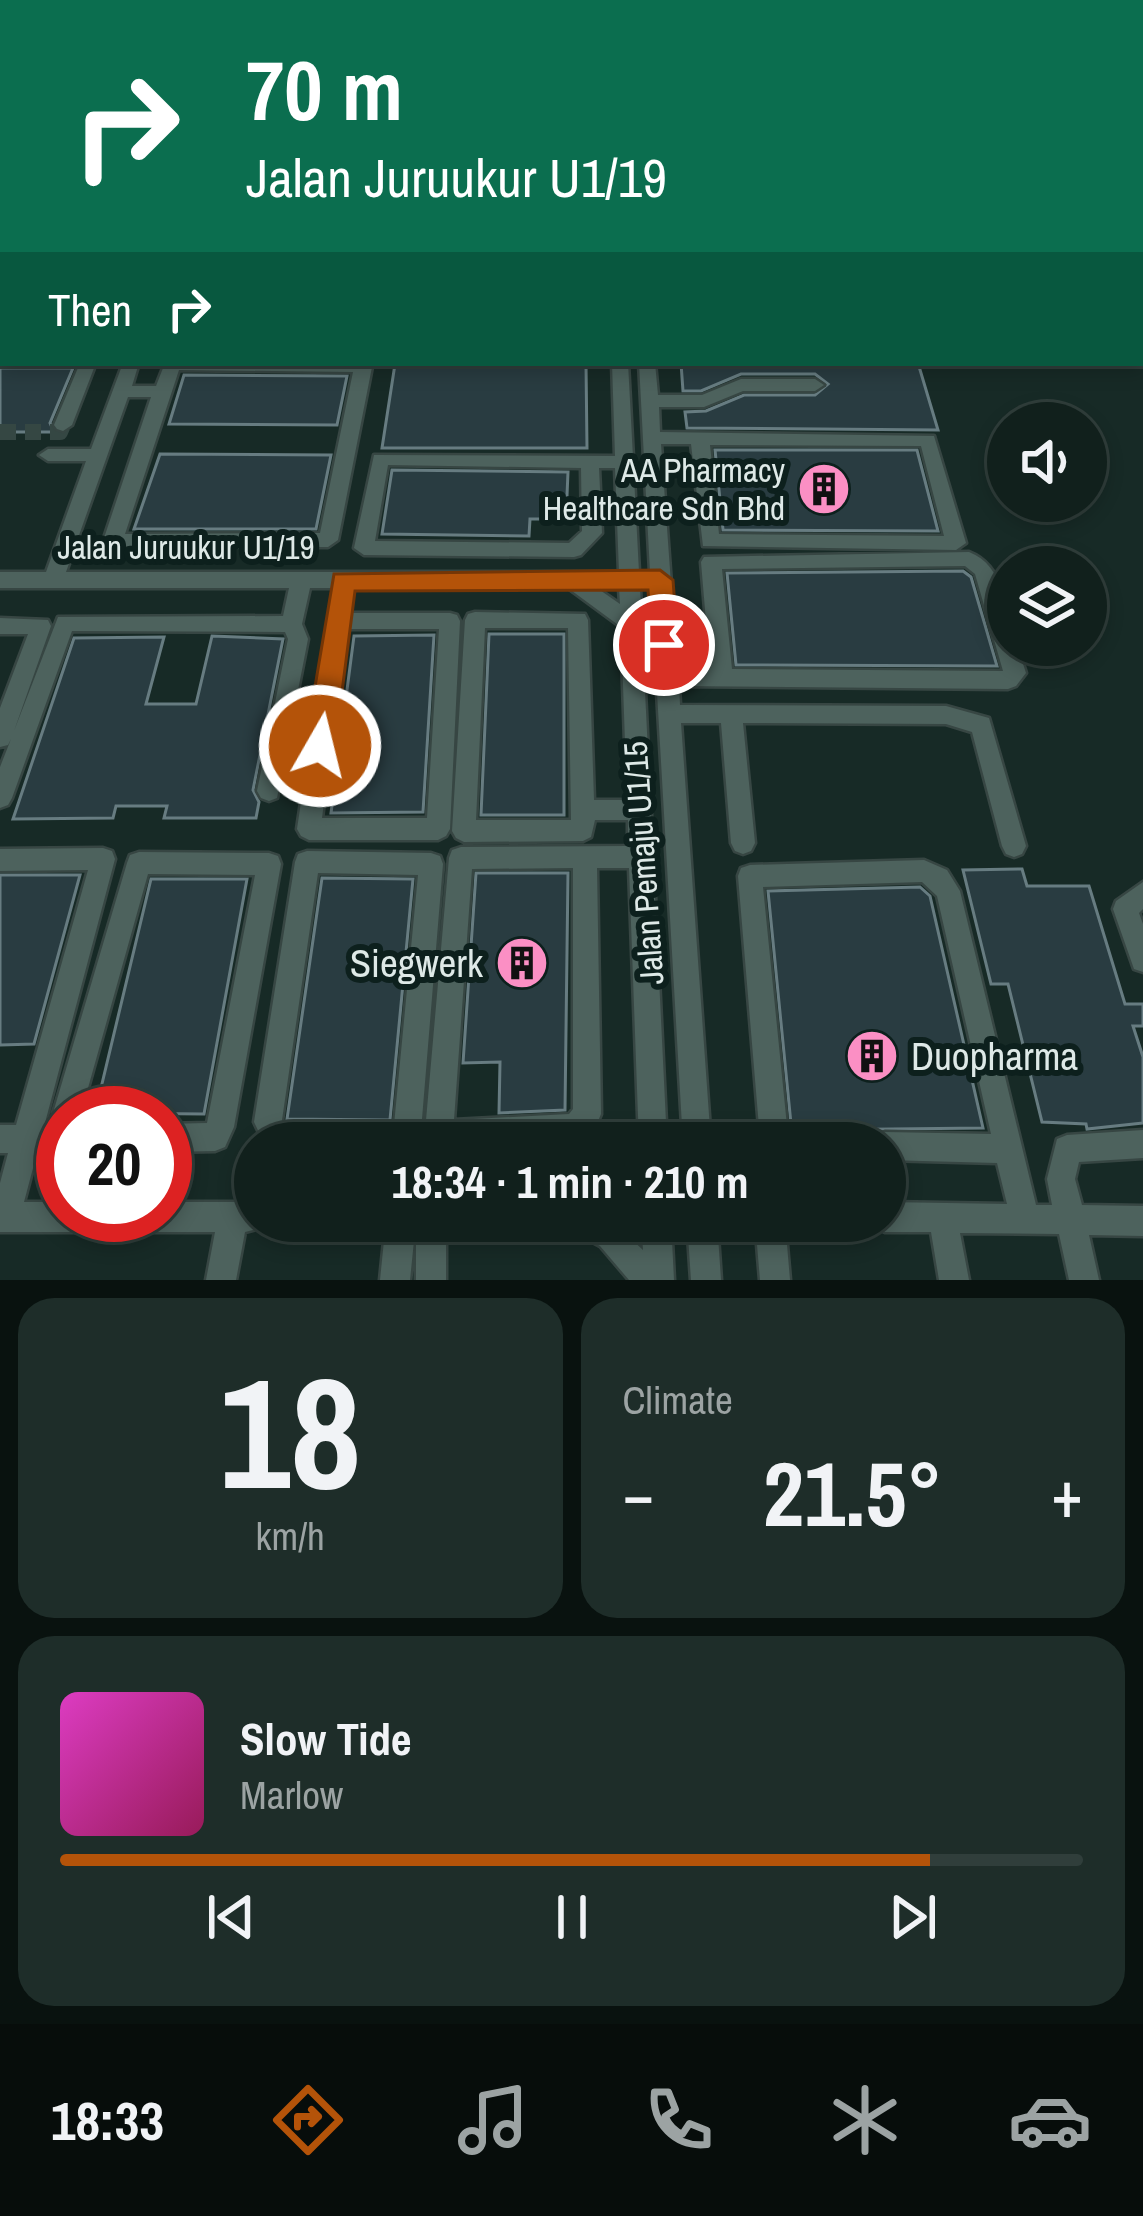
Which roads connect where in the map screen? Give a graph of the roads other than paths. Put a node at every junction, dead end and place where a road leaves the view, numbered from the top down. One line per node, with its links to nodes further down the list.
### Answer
1 (87, 366): 11 (street)
2 (130, 366): 8 (street)
3 (172, 366): 9 (street)
4 (268, 366): 18 (street)
5 (620, 366): 17 (street, Jalan Pemaju U1/15)
6 (647, 366): 10 (street, Jalan Pemaju U1/15)
7 (815, 385): 10 (street)
8 (120, 391): 9 (street); 11 (street)
9 (162, 392): 18 (street)
10 (649, 401): 12 (street, Jalan Pemaju U1/15)
11 (110, 420): 15 (street)
12 (651, 438): 13 (street); 25 (street, Jalan Pemaju U1/15)
13 (700, 439): 13 (street)
14 (48, 455): 15 (street)
15 (98, 455): 19 (street)
16 (590, 462): 16 (street); 17 (street)
17 (622, 462): 20 (street, Jalan Pemaju U1/15)
18 (129, 492): 19 (street)
19 (84, 493): 22 (street)
20 (625, 548): 23 (street); 24 (street, Jalan Pemaju U1/15)
21 (0, 580): 22 (street, Jalan Juruukur U1/19)
22 (52, 580): 26 (street, Jalan Juruukur U1/19)
23 (572, 580): 24 (street, Jalan Juruukur U1/19); 27 (street, Jalan Juruukur U1/19); 29 (street)
24 (626, 580): 25 (street, Jalan Juruukur U1/19); 29 (street, Jalan Pemaju U1/15)
25 (660, 580): 32 (street, Jalan Pemaju U1/15)
26 (301, 581): 27 (street, Jalan Juruukur U1/19); 30 (street)
27 (344, 581): 28 (street)
28 (337, 621): 28 (street)
29 (628, 621): 40 (street, Jalan Pemaju U1/15)
30 (292, 624): 37 (street); 38 (street)
31 (0, 626): 36 (street)
32 (666, 677): 33 (street); 34 (street, Jalan Pemaju U1/15)
33 (722, 678): 33 (street)
34 (669, 714): 35 (street); 52 (street, Jalan Pemaju U1/15)
35 (731, 714): 41 (street); 42 (street)
36 (0, 738)
37 (269, 791)
38 (0, 798)
39 (582, 810): 39 (street); 40 (street)
40 (638, 810): 44 (street, Jalan Pemaju U1/15)
41 (743, 843)
42 (1014, 846)
43 (585, 857): 44 (street); 49 (street); 50 (street)
44 (640, 857): 51 (street, Jalan Pemaju U1/15)
45 (0, 860): 55 (street)
46 (1143, 893): 47 (street)
47 (1143, 960)
48 (75, 1086): 54 (street)
49 (440, 1122)
50 (580, 1122)
51 (652, 1122)
52 (696, 1122)
53 (773, 1122): 59 (street)
54 (192, 1137)
55 (14, 1139): 60 (street)
56 (406, 1141): 56 (street)
57 (1143, 1144): 67 (street)
58 (906, 1147): 59 (street)
59 (1008, 1150): 66 (street)
60 (3, 1217): 61 (street)
61 (36, 1217)
62 (192, 1217): 63 (street)
63 (234, 1217)
64 (906, 1217): 65 (street)
65 (943, 1218): 66 (street); 83 (street)
66 (1025, 1219): 67 (street)
67 (1069, 1220): 68 (street); 84 (street)
68 (1143, 1221)
69 (235, 1242): 76 (street)
70 (399, 1242): 77 (street)
71 (431, 1242): 78 (street)
72 (615, 1242): 79 (street)
73 (657, 1242): 80 (street)
74 (703, 1242): 81 (street)
75 (772, 1242): 82 (street)
76 (221, 1280)
77 (395, 1280)
78 (431, 1280)
79 (650, 1280)
80 (659, 1280)
81 (706, 1280)
82 (775, 1280)
83 (954, 1280)
84 (1084, 1280)

